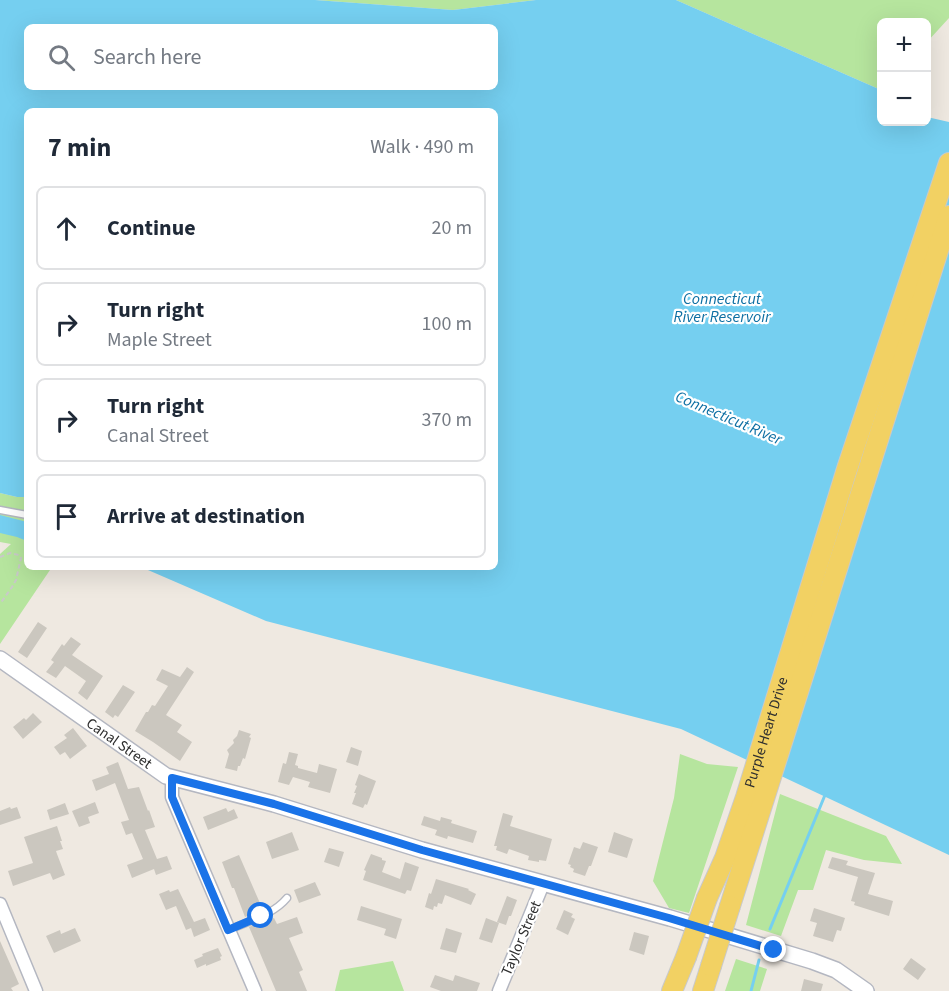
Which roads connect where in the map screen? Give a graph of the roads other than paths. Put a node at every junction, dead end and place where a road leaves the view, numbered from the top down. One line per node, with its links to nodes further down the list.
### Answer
1 (949, 163): 7 (main road, Purple Heart Drive)
2 (949, 216): 7 (main road, Purple Heart Drive)
3 (0, 510): 4 (lane)
4 (24, 514)
5 (0, 659): 6 (street, Canal Street)
6 (172, 778): 8 (street, Canal Street); 11 (street)
7 (755, 799): 15 (main road, Purple Heart Drive, bridge); 16 (main road, Purple Heart Drive, bridge)
8 (543, 884): 14 (street, Taylor Street); 17 (street, Canal Street)
9 (287, 898): 11 (lane)
10 (0, 904): 12 (street)
11 (228, 930): 13 (street)
12 (36, 991)
13 (255, 991)
14 (499, 991)
15 (672, 991)
16 (703, 991)
17 (866, 991)

